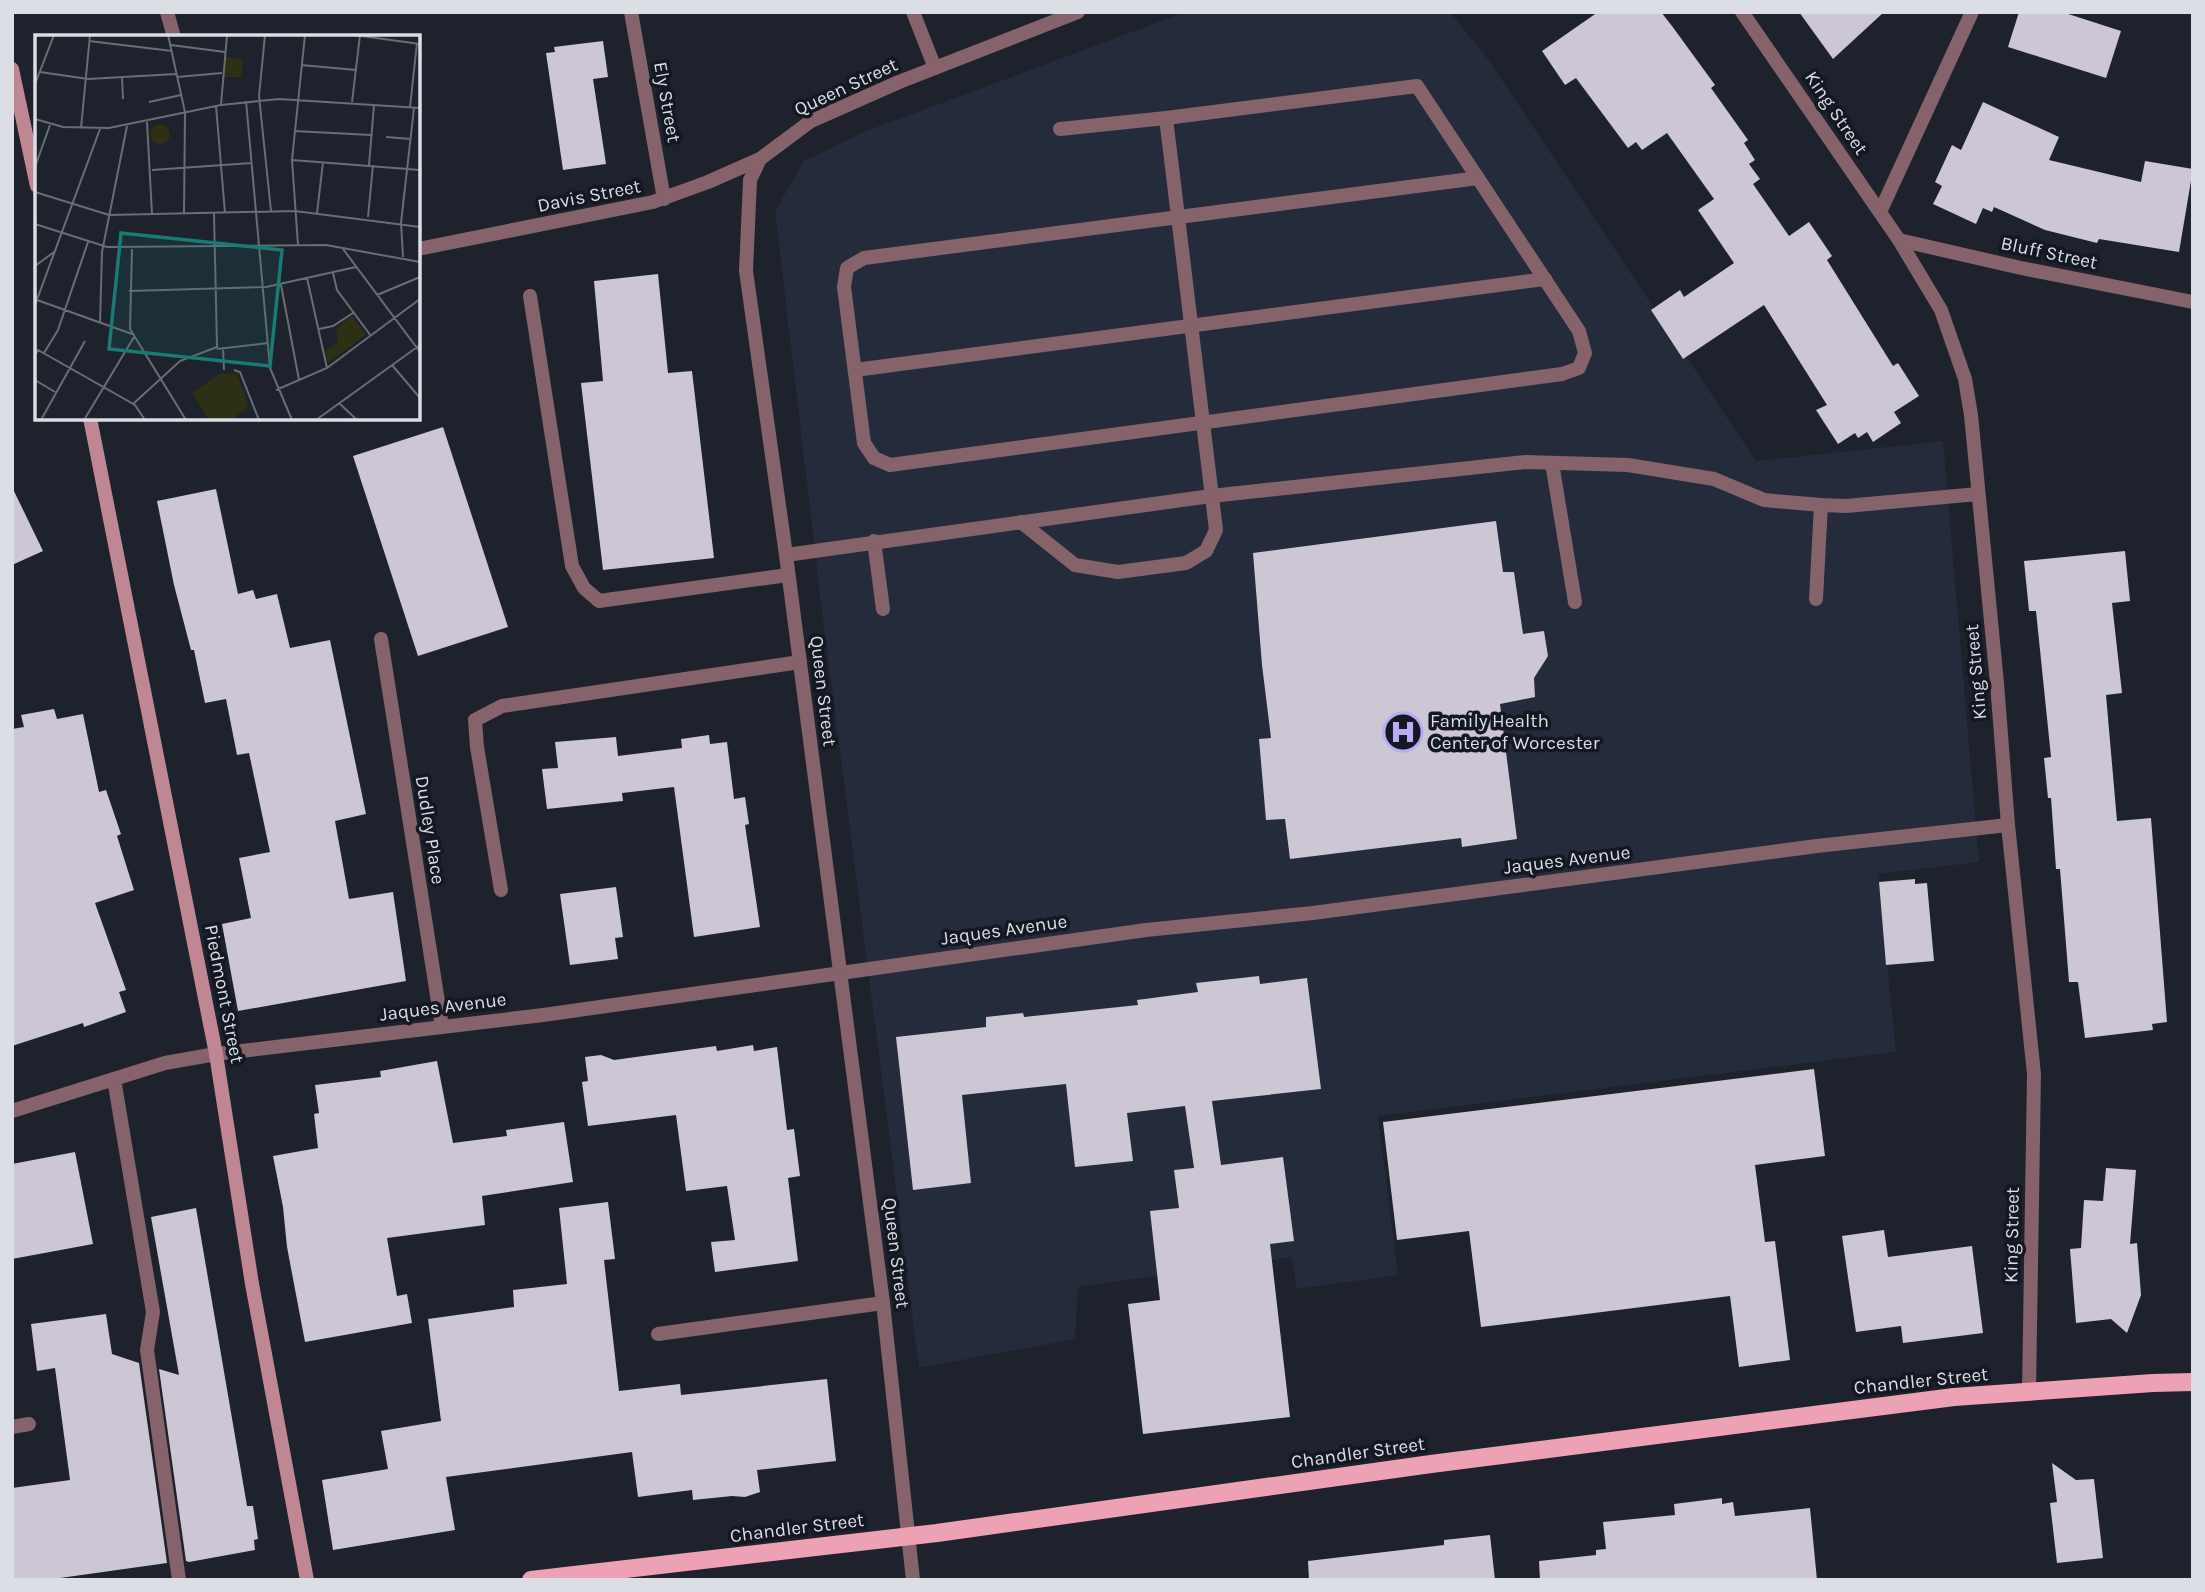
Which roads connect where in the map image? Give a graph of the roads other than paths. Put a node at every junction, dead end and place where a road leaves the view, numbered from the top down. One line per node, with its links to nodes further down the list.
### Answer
1 (167, 12): 7 (street)
2 (631, 12): 15 (street, Ely Street)
3 (913, 12): 8 (street)
4 (1078, 12): 8 (street, Queen Street)
5 (1742, 12): 16 (street, King Street)
6 (1972, 12): 16 (street)
7 (173, 35)
8 (935, 68): 12 (street, Queen Street)
9 (12, 69): 13 (street)
10 (1166, 118): 11 (street); 14 (street); 17 (street)
11 (1060, 129)
12 (760, 159): 15 (street, Davis Street); 33 (street, Queen Street)
13 (35, 173)
14 (1478, 178): 17 (street); 20 (street)
15 (664, 199): 19 (street, Davis Street)
16 (1880, 212): 18 (street, King Street)
17 (1178, 218): 23 (street); 24 (street)
18 (1899, 240): 22 (street, Bluff Street); 28 (street, King Street)
19 (420, 248)
20 (1545, 279): 23 (street); 26 (street)
21 (530, 296): 34 (street)
22 (2193, 302)
23 (1191, 327): 24 (street); 26 (street)
24 (855, 370): 26 (street)
25 (90, 420): 44 (street, Piedmont Street)
26 (1202, 424): 29 (street)
27 (1552, 463): 29 (street); 30 (street); 36 (street)
28 (1978, 494): 30 (street); 40 (street, King Street)
29 (1211, 496): 31 (street); 31 (street)
30 (1821, 505): 35 (street)
31 (1021, 522): 32 (street)
32 (874, 541): 33 (street); 37 (street)
33 (786, 555): 34 (street, Queen Street)
34 (788, 575): 39 (street, Queen Street)
35 (1816, 599)
36 (1575, 603)
37 (883, 609)
38 (381, 639): 43 (street, Dudley Place)
39 (800, 662): 41 (street); 42 (street, Queen Street)
40 (2008, 824): 42 (street, Jaques Avenue); 50 (street, King Street)
41 (501, 890)
42 (840, 972): 43 (street, Jaques Avenue); 47 (street, Queen Street)
43 (442, 1027): 44 (street, Jaques Avenue)
44 (216, 1054): 45 (street, Jaques Avenue); 55 (street, Piedmont Street)
45 (114, 1079): 46 (street, Jaques Avenue); 54 (street)
46 (12, 1111)
47 (883, 1303): 48 (street); 53 (street, Queen Street)
48 (658, 1334)
49 (2193, 1382): 50 (main road, Chandler Street)
50 (2029, 1392): 53 (main road, Chandler Street)
51 (29, 1424): 52 (street)
52 (12, 1427)
53 (908, 1537): 56 (main road, Chandler Street); 57 (street, Queen Street)
54 (178, 1580)
55 (307, 1580)
56 (530, 1580)
57 (914, 1580)

